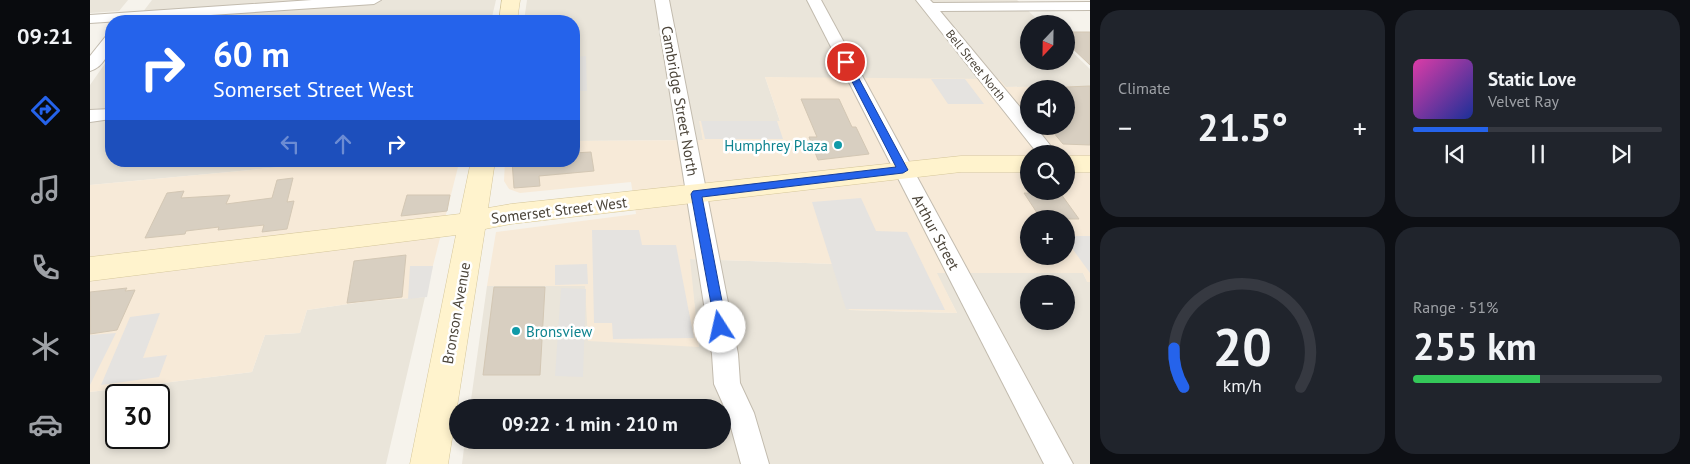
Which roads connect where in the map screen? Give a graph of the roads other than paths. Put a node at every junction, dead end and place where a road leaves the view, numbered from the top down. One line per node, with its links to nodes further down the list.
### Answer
1 (141, 0): 8 (street)
2 (374, 0): 9 (street)
3 (511, 0): 10 (main road)
4 (662, 0): 23 (street, Cambridge Street North)
5 (814, 0): 22 (street, Arthur Street)
6 (926, 4): 7 (street); 17 (street, Bell Street North)
7 (1090, 6)
8 (129, 15)
9 (178, 15)
10 (509, 15)
11 (90, 19): 12 (street)
12 (105, 19)
13 (105, 47): 14 (street)
14 (90, 66)
15 (105, 115): 16 (street)
16 (90, 116)
17 (1041, 145)
18 (1020, 164): 22 (main road, Somerset Street West)
19 (1075, 164): 20 (main road)
20 (1090, 164)
21 (482, 167): 24 (main road, Bronson Avenue)
22 (903, 170): 23 (main road, Somerset Street West); 28 (street, Arthur Street)
23 (696, 194): 24 (main road, Somerset Street West); 27 (street, Cambridge Street North)
24 (472, 223): 25 (main road, Somerset Street West); 26 (main road, Bronson Avenue)
25 (90, 269)
26 (429, 464)
27 (755, 464)
28 (1059, 464)

